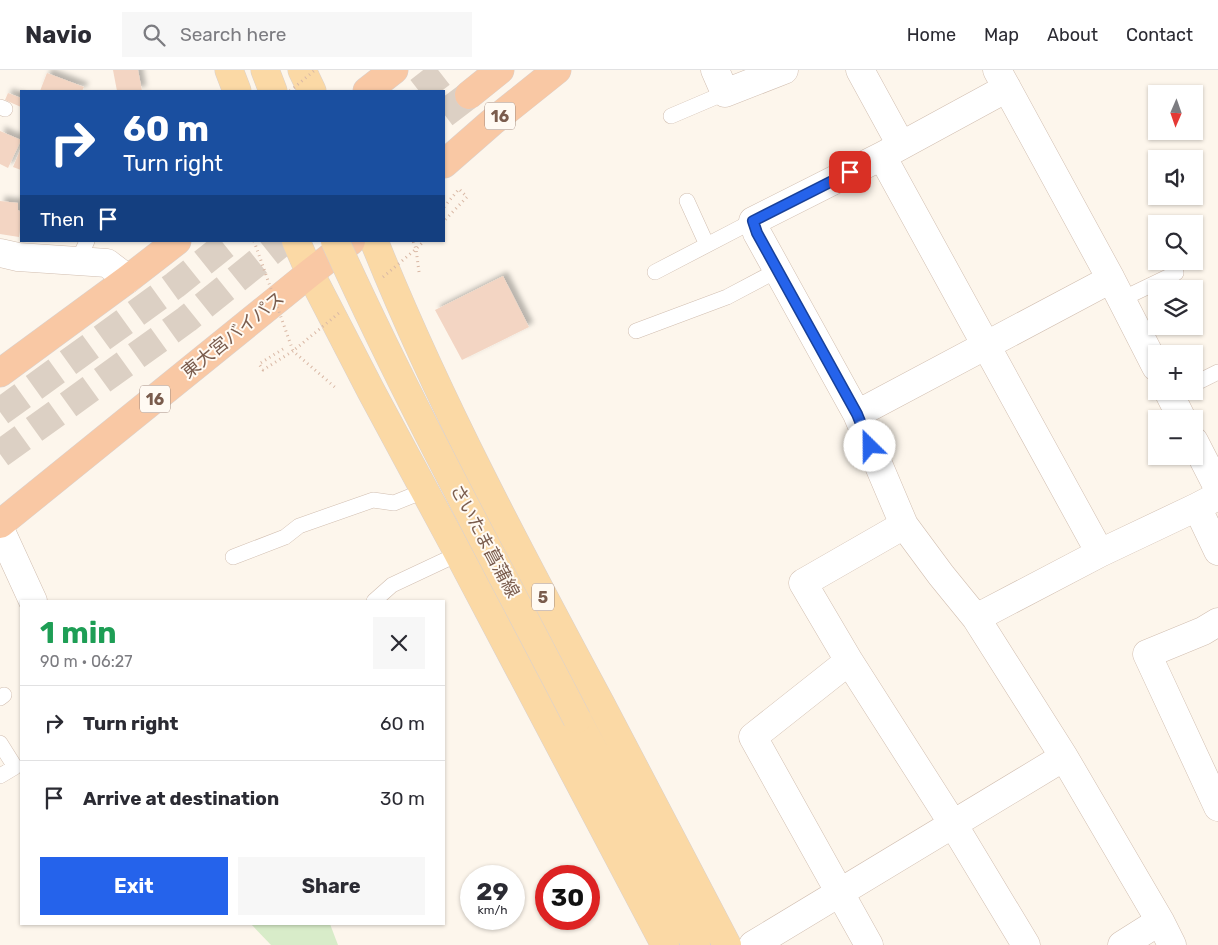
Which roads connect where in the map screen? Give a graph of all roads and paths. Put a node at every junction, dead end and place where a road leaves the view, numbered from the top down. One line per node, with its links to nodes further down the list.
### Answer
1 (229, 70): 12 (main road)
2 (265, 70): 13 (main road)
3 (302, 70): 15 (main road)
4 (315, 70): 14 (path, bridge)
5 (394, 70): 16 (highway)
6 (500, 70): 17 (highway, 16)
7 (557, 70): 20 (highway, 16)
8 (784, 70): 11 (street)
9 (860, 70): 19 (street)
10 (1002, 79): 19 (street); 41 (street)
11 (720, 82): 18 (lane)
12 (237, 90)
13 (273, 90)
14 (291, 90)
15 (312, 90)
16 (368, 90)
17 (469, 95)
18 (671, 116)
19 (891, 150): 24 (street); 43 (street)
20 (445, 163)
21 (688, 201): 32 (lane)
22 (445, 206): 23 (path)
23 (445, 220)
24 (753, 221): 32 (lane); 36 (street)
25 (177, 242): 40 (highway)
26 (254, 242): 45 (path, bridge)
27 (296, 242): 38 (main road)
28 (335, 242): 76 (main road, さいたま菖蒲線 / 5, bridge)
29 (350, 242): 38 (highway, 東大宮バイパス / 16)
30 (374, 242): 77 (main road, 5)
31 (423, 242): 33 (path)
32 (707, 245): 37 (lane)
33 (416, 249)
34 (82, 251): 35 (street); 40 (street)
35 (0, 253)
36 (778, 270): 42 (lane); 51 (street)
37 (656, 272)
38 (310, 273): 54 (main road); 56 (highway, 東大宮バイパス / 16)
39 (1176, 273): 41 (lane)
40 (128, 279): 48 (highway)
41 (1117, 289): 43 (street); 46 (street)
42 (636, 331)
43 (986, 345): 51 (street); 60 (street)
44 (283, 349): 45 (path)
45 (293, 351): 50 (path)
46 (1148, 351)
47 (1218, 372): 49 (lane)
48 (0, 373)
49 (1203, 381)
50 (340, 392)
51 (857, 414): 57 (street)
52 (1203, 459): 53 (street)
53 (1218, 488)
54 (424, 491): 61 (main road); 62 (lane)
55 (1207, 502): 59 (street); 60 (street)
56 (0, 524)
57 (904, 525): 65 (street); 67 (street)
58 (0, 529): 63 (street)
59 (1218, 551)
60 (1100, 553): 65 (street)
61 (458, 554): 64 (lane); 75 (main road)
62 (233, 557)
63 (33, 600)
64 (375, 600)
65 (976, 618): 69 (street)
66 (1218, 622): 71 (street)
67 (850, 661): 72 (street); 73 (street)
68 (0, 743): 70 (lane)
69 (1064, 757): 72 (street); 74 (street)
70 (0, 776)
71 (1218, 807)
72 (953, 824): 73 (street); 80 (street)
73 (841, 892): 78 (street); 79 (street)
74 (1166, 933): 81 (street)
75 (665, 945)
76 (696, 945)
77 (726, 945)
78 (753, 945)
79 (869, 945)
80 (1026, 945)
81 (1122, 945)

